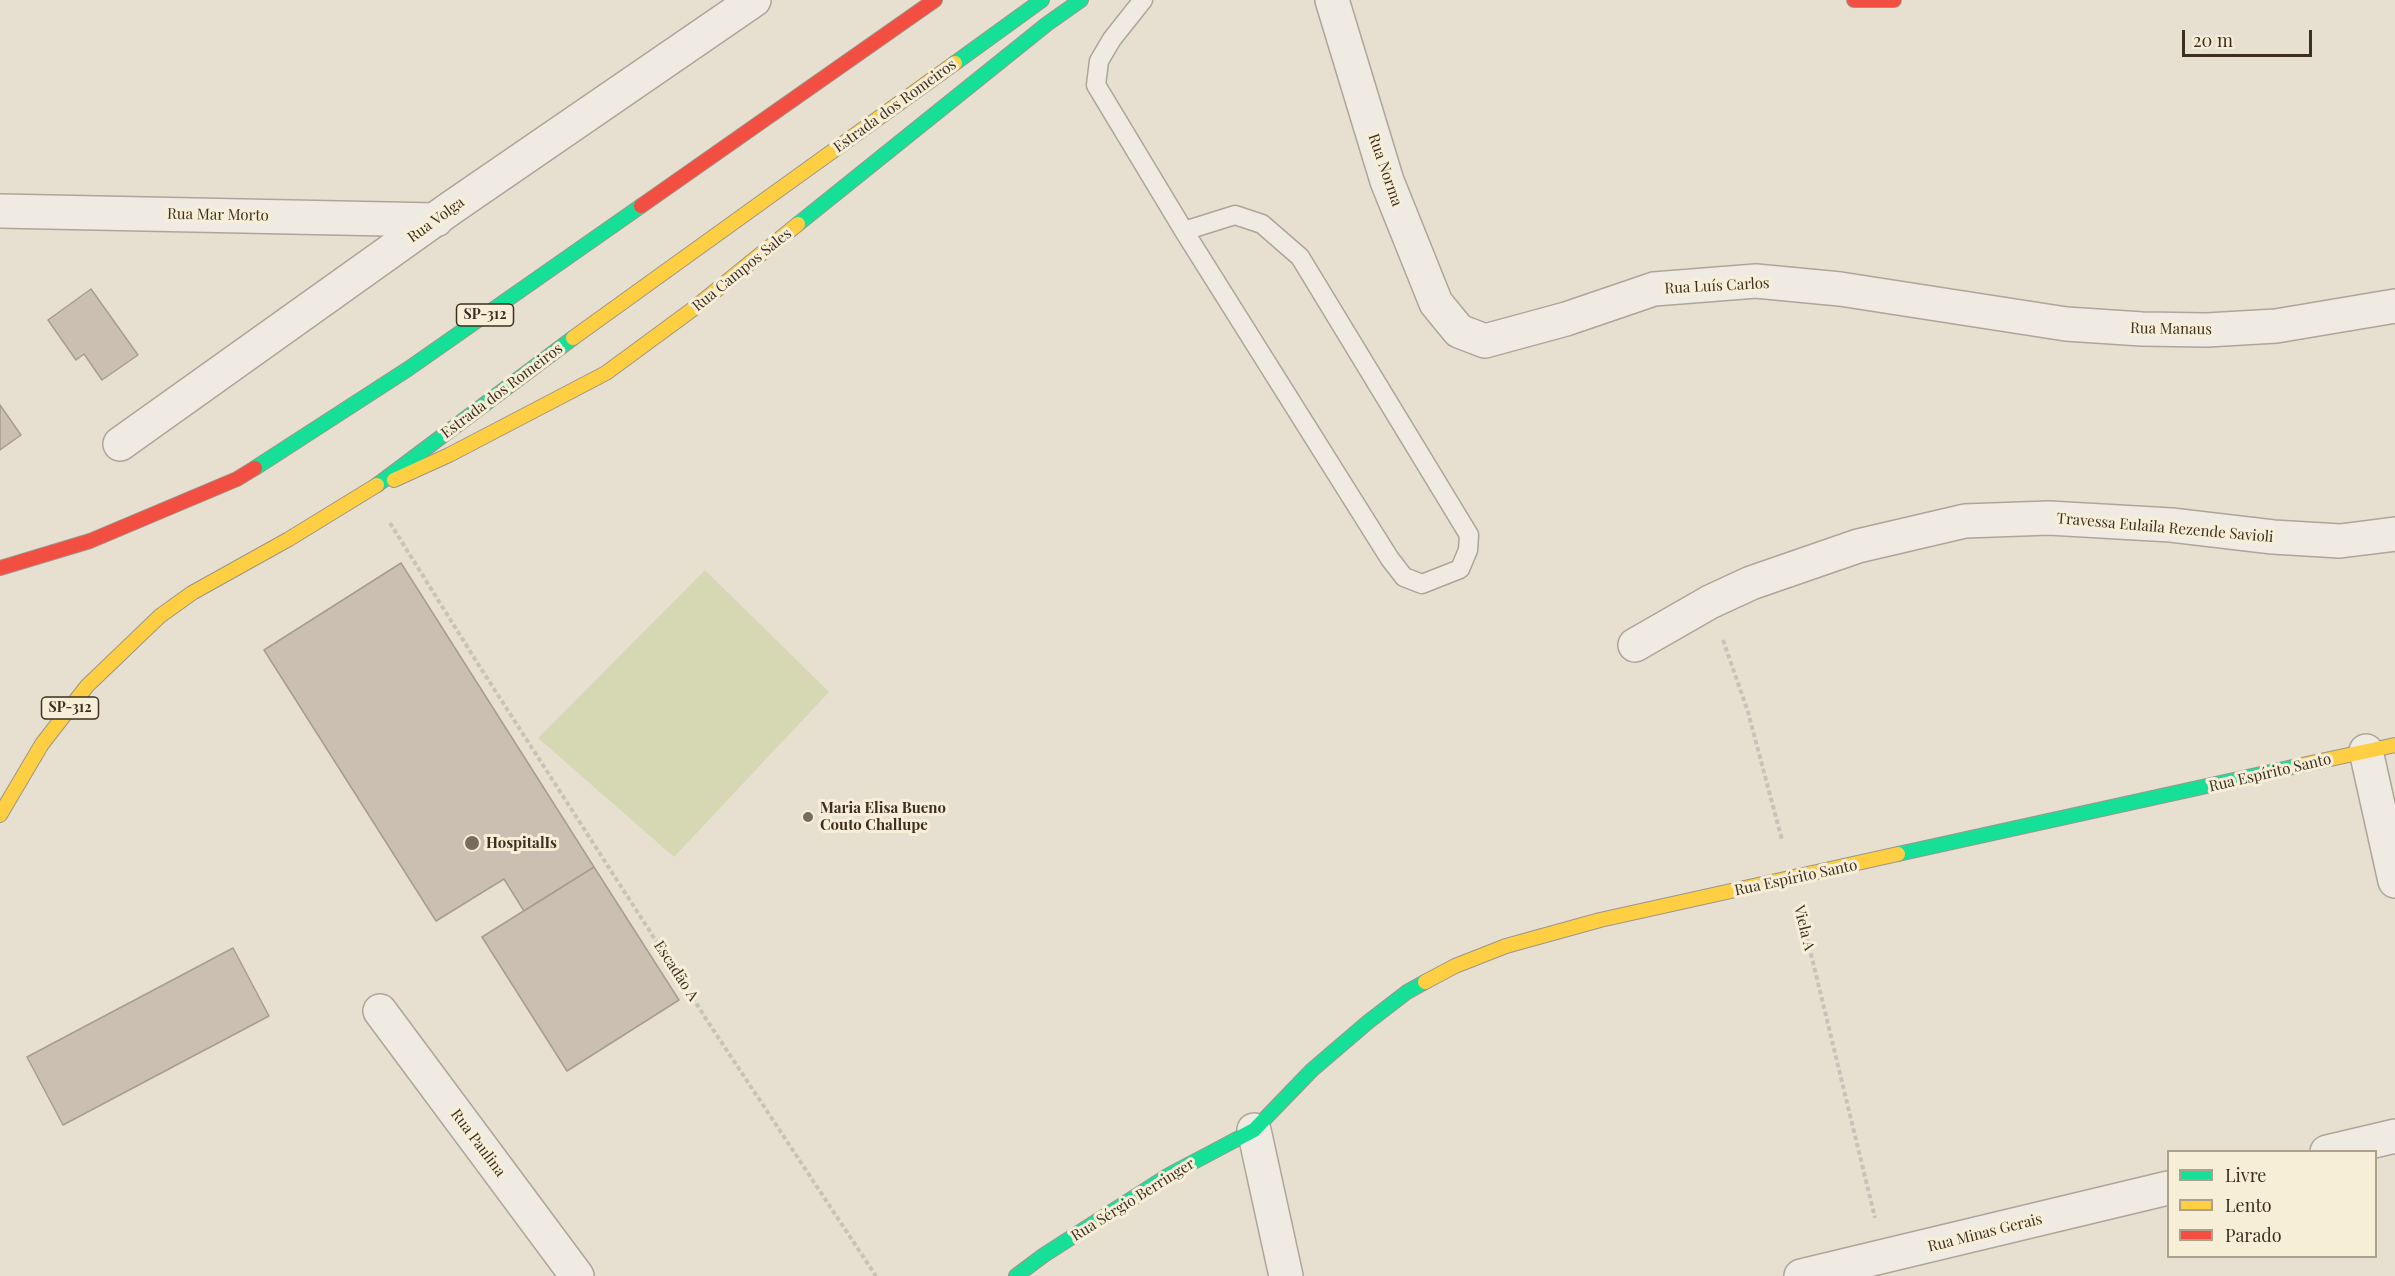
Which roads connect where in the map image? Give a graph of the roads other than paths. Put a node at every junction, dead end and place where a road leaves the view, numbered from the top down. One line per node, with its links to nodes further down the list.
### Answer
1 (754, 0): 10 (street, Rua Volga)
2 (935, 0): 18 (main road, SP-312)
3 (1042, 0): 16 (main road, Estrada dos Romeiros / SP-312)
4 (1082, 0): 16 (main road, Rua Campos Sales)
5 (1143, 0): 11 (lane)
6 (1332, 0): 14 (street, Rua Norma)
7 (1854, 0): 8 (main road)
8 (1894, 0)
9 (0, 211): 10 (street, Rua Mar Morto)
10 (435, 220): 15 (street, Rua Volga)
11 (1184, 231): 11 (lane)
12 (2395, 306): 13 (street, Rua Manaus)
13 (1947, 307): 14 (street, Rua Luís Carlos)
14 (1459, 331)
15 (120, 444)
16 (370, 490): 21 (main road, Estrada dos Romeiros / SP-312)
17 (2395, 534): 19 (street, Travessa Eulaila Rezende Savioli)
18 (0, 568)
19 (1635, 645)
20 (2381, 748): 22 (street); 24 (main road, Rua Espírito Santo)
21 (0, 815)
22 (2395, 881)
23 (380, 1011): 29 (street, Rua Paulina)
24 (1254, 1130): 30 (main road, Rua Sérgio Berringer); 31 (street)
25 (2395, 1136): 26 (street)
26 (2336, 1150)
27 (2167, 1189): 28 (street, Rua Minas Gerais)
28 (1886, 1267): 32 (street, Rua Minas Gerais)
29 (577, 1276)
30 (1016, 1276)
31 (1286, 1276)
32 (1800, 1276)

